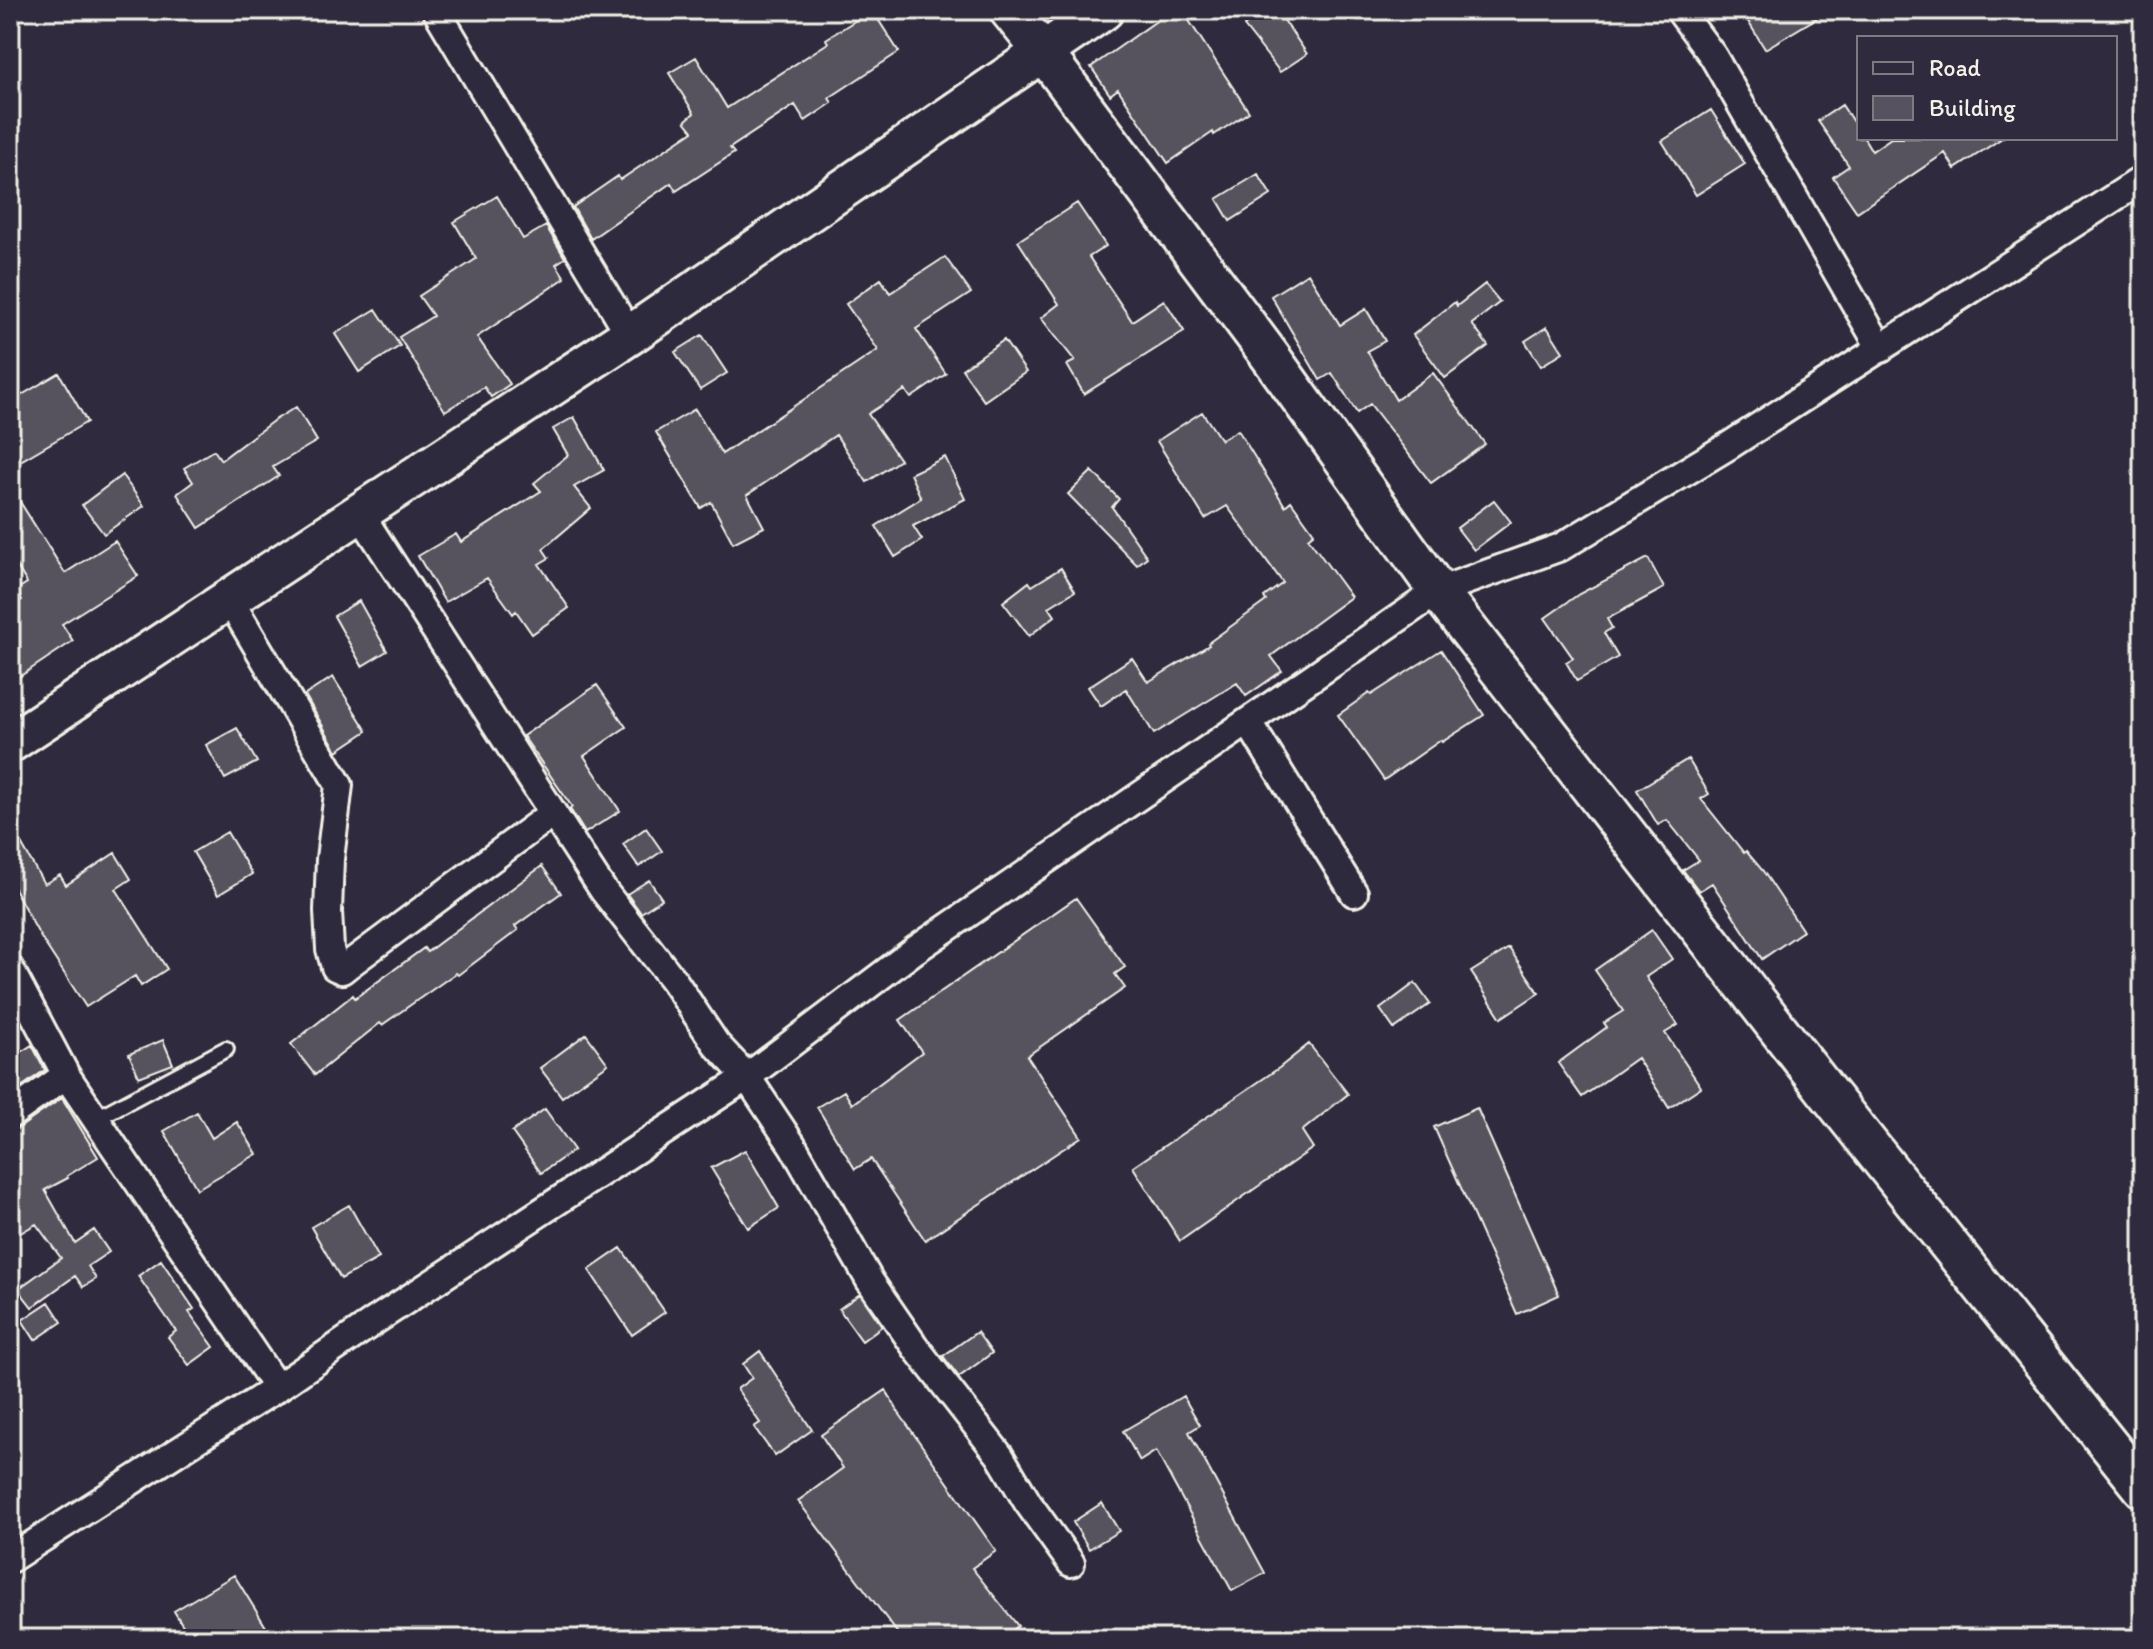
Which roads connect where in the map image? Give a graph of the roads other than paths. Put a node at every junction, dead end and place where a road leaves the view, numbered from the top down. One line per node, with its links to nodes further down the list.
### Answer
1 (436, 10): 7 (street)
2 (1009, 10): 5 (street)
3 (1104, 10): 5 (street)
4 (1679, 10): 8 (street)
5 (1043, 52): 7 (street); 10 (street)
6 (2143, 179): 8 (street)
7 (630, 335): 9 (street)
8 (1881, 349): 10 (street)
9 (359, 512): 11 (street); 14 (street)
10 (1438, 591): 12 (street); 23 (street)
11 (229, 599): 13 (street); 14 (street)
12 (1249, 723): 15 (street); 19 (street)
13 (10, 743)
14 (553, 813): 19 (street)
15 (1354, 893)
16 (10, 969): 18 (street)
17 (226, 1049): 21 (lane)
18 (66, 1075): 20 (street); 21 (street)
19 (747, 1077): 22 (street); 25 (street)
20 (10, 1115)
21 (97, 1118): 22 (street)
22 (277, 1388): 24 (street)
23 (2143, 1488)
24 (10, 1559)
25 (1071, 1563)

